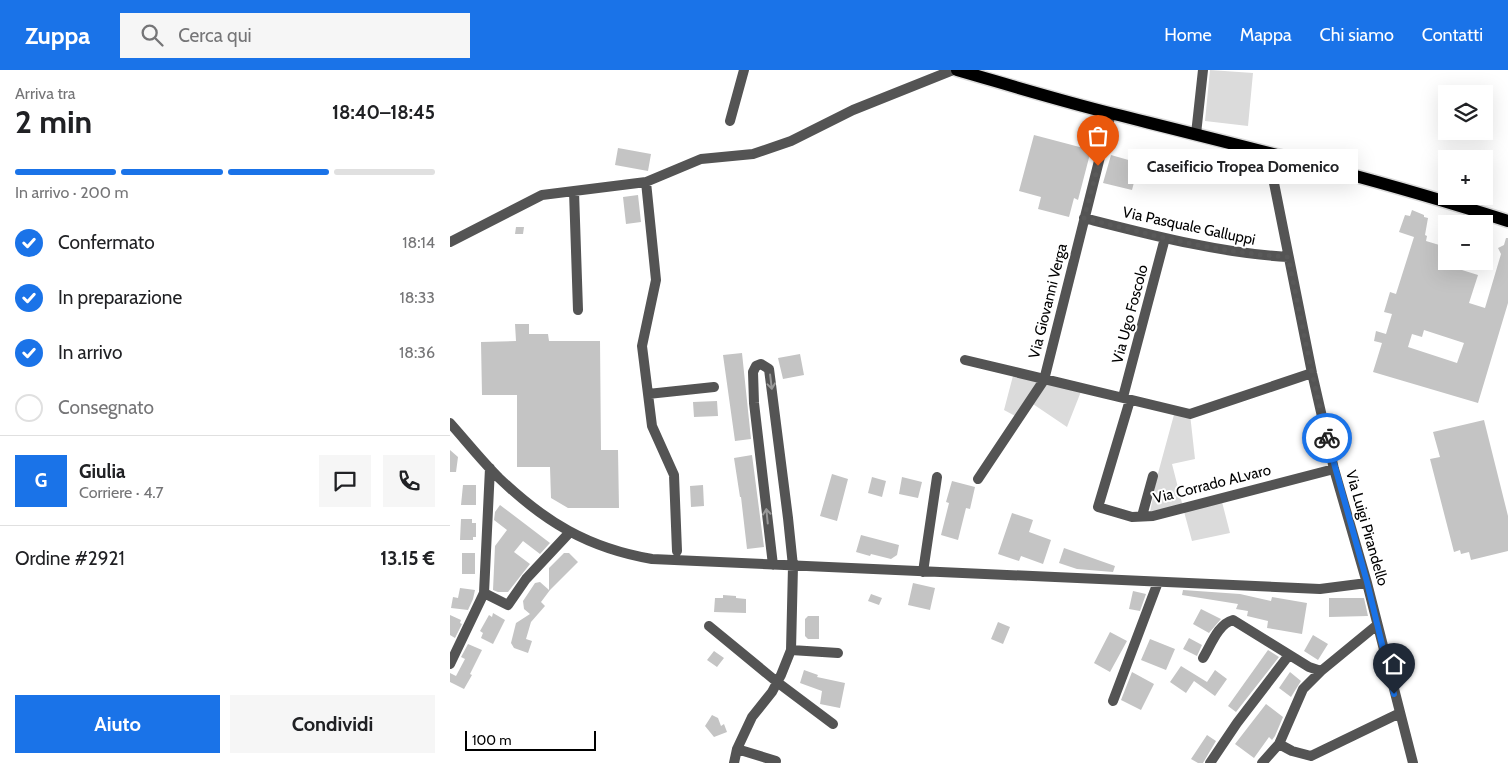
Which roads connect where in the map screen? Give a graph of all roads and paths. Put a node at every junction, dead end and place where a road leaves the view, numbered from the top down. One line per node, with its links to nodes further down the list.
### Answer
1 (744, 70): 6 (street)
2 (953, 70): 9 (street)
3 (957, 70): 5 (main road)
4 (1203, 70): 7 (street)
5 (1111, 113): 7 (main road); 11 (street, Via Giovanni Verga)
6 (730, 121)
7 (1196, 134): 8 (main road)
8 (1268, 153): 12 (main road); 15 (street, Via Luigi Pirandello)
9 (646, 182): 10 (street); 21 (street)
10 (574, 191): 14 (street); 16 (street)
11 (1084, 218): 13 (street, Via Pasquale Galluppi); 19 (street, Via Giovanni Verga)
12 (1508, 221)
13 (1166, 238): 15 (street, Via Pasquale Galluppi); 22 (street, Via Ugo Foscolo)
14 (450, 242)
15 (1288, 257): 18 (street, Via Luigi Pirandello)
16 (578, 310)
17 (965, 360): 19 (street)
18 (1312, 373): 22 (street); 25 (street, Via Luigi Pirandello)
19 (1044, 380): 22 (street); 28 (street, Via Giovanni Verga)
20 (714, 387): 21 (street)
21 (648, 394): 32 (street)
22 (1126, 399): 29 (street, Via Ugo Foscolo)
23 (450, 423): 24 (street)
24 (490, 468): 31 (street); 38 (street)
25 (1334, 469): 30 (street, Via Corrado ALvaro); 37 (street, Via Luigi Pirandello)
26 (1153, 476): 30 (street)
27 (937, 477): 35 (street)
28 (978, 479)
29 (1098, 507): 30 (street, Via Corrado ALvaro)
30 (1142, 516)
31 (570, 532): 33 (street); 38 (street)
32 (677, 551)
33 (773, 565): 34 (street); 34 (street, one-way to 34)
34 (793, 566): 35 (street); 41 (street)
35 (923, 572): 36 (street)
36 (1158, 582): 37 (street); 48 (street)
37 (1367, 582): 39 (street, Via Luigi Pirandello)
38 (484, 592): 45 (street)
39 (1377, 625): 46 (street); 49 (street, Via Luigi Pirandello)
40 (709, 626): 47 (street)
41 (791, 650): 42 (street); 47 (street)
42 (838, 653)
43 (1290, 655): 44 (street); 46 (street); 55 (street)
44 (1203, 658)
45 (450, 664)
46 (1321, 671): 51 (street)
47 (777, 682): 50 (street); 52 (street)
48 (1113, 701)
49 (1400, 713): 51 (street); 57 (street, Via Luigi Pirandello)
50 (833, 724)
51 (1279, 744): 56 (street)
52 (737, 748): 53 (street); 54 (street)
53 (776, 761)
54 (734, 763)
55 (1210, 763)
56 (1262, 763)
57 (1413, 763)

